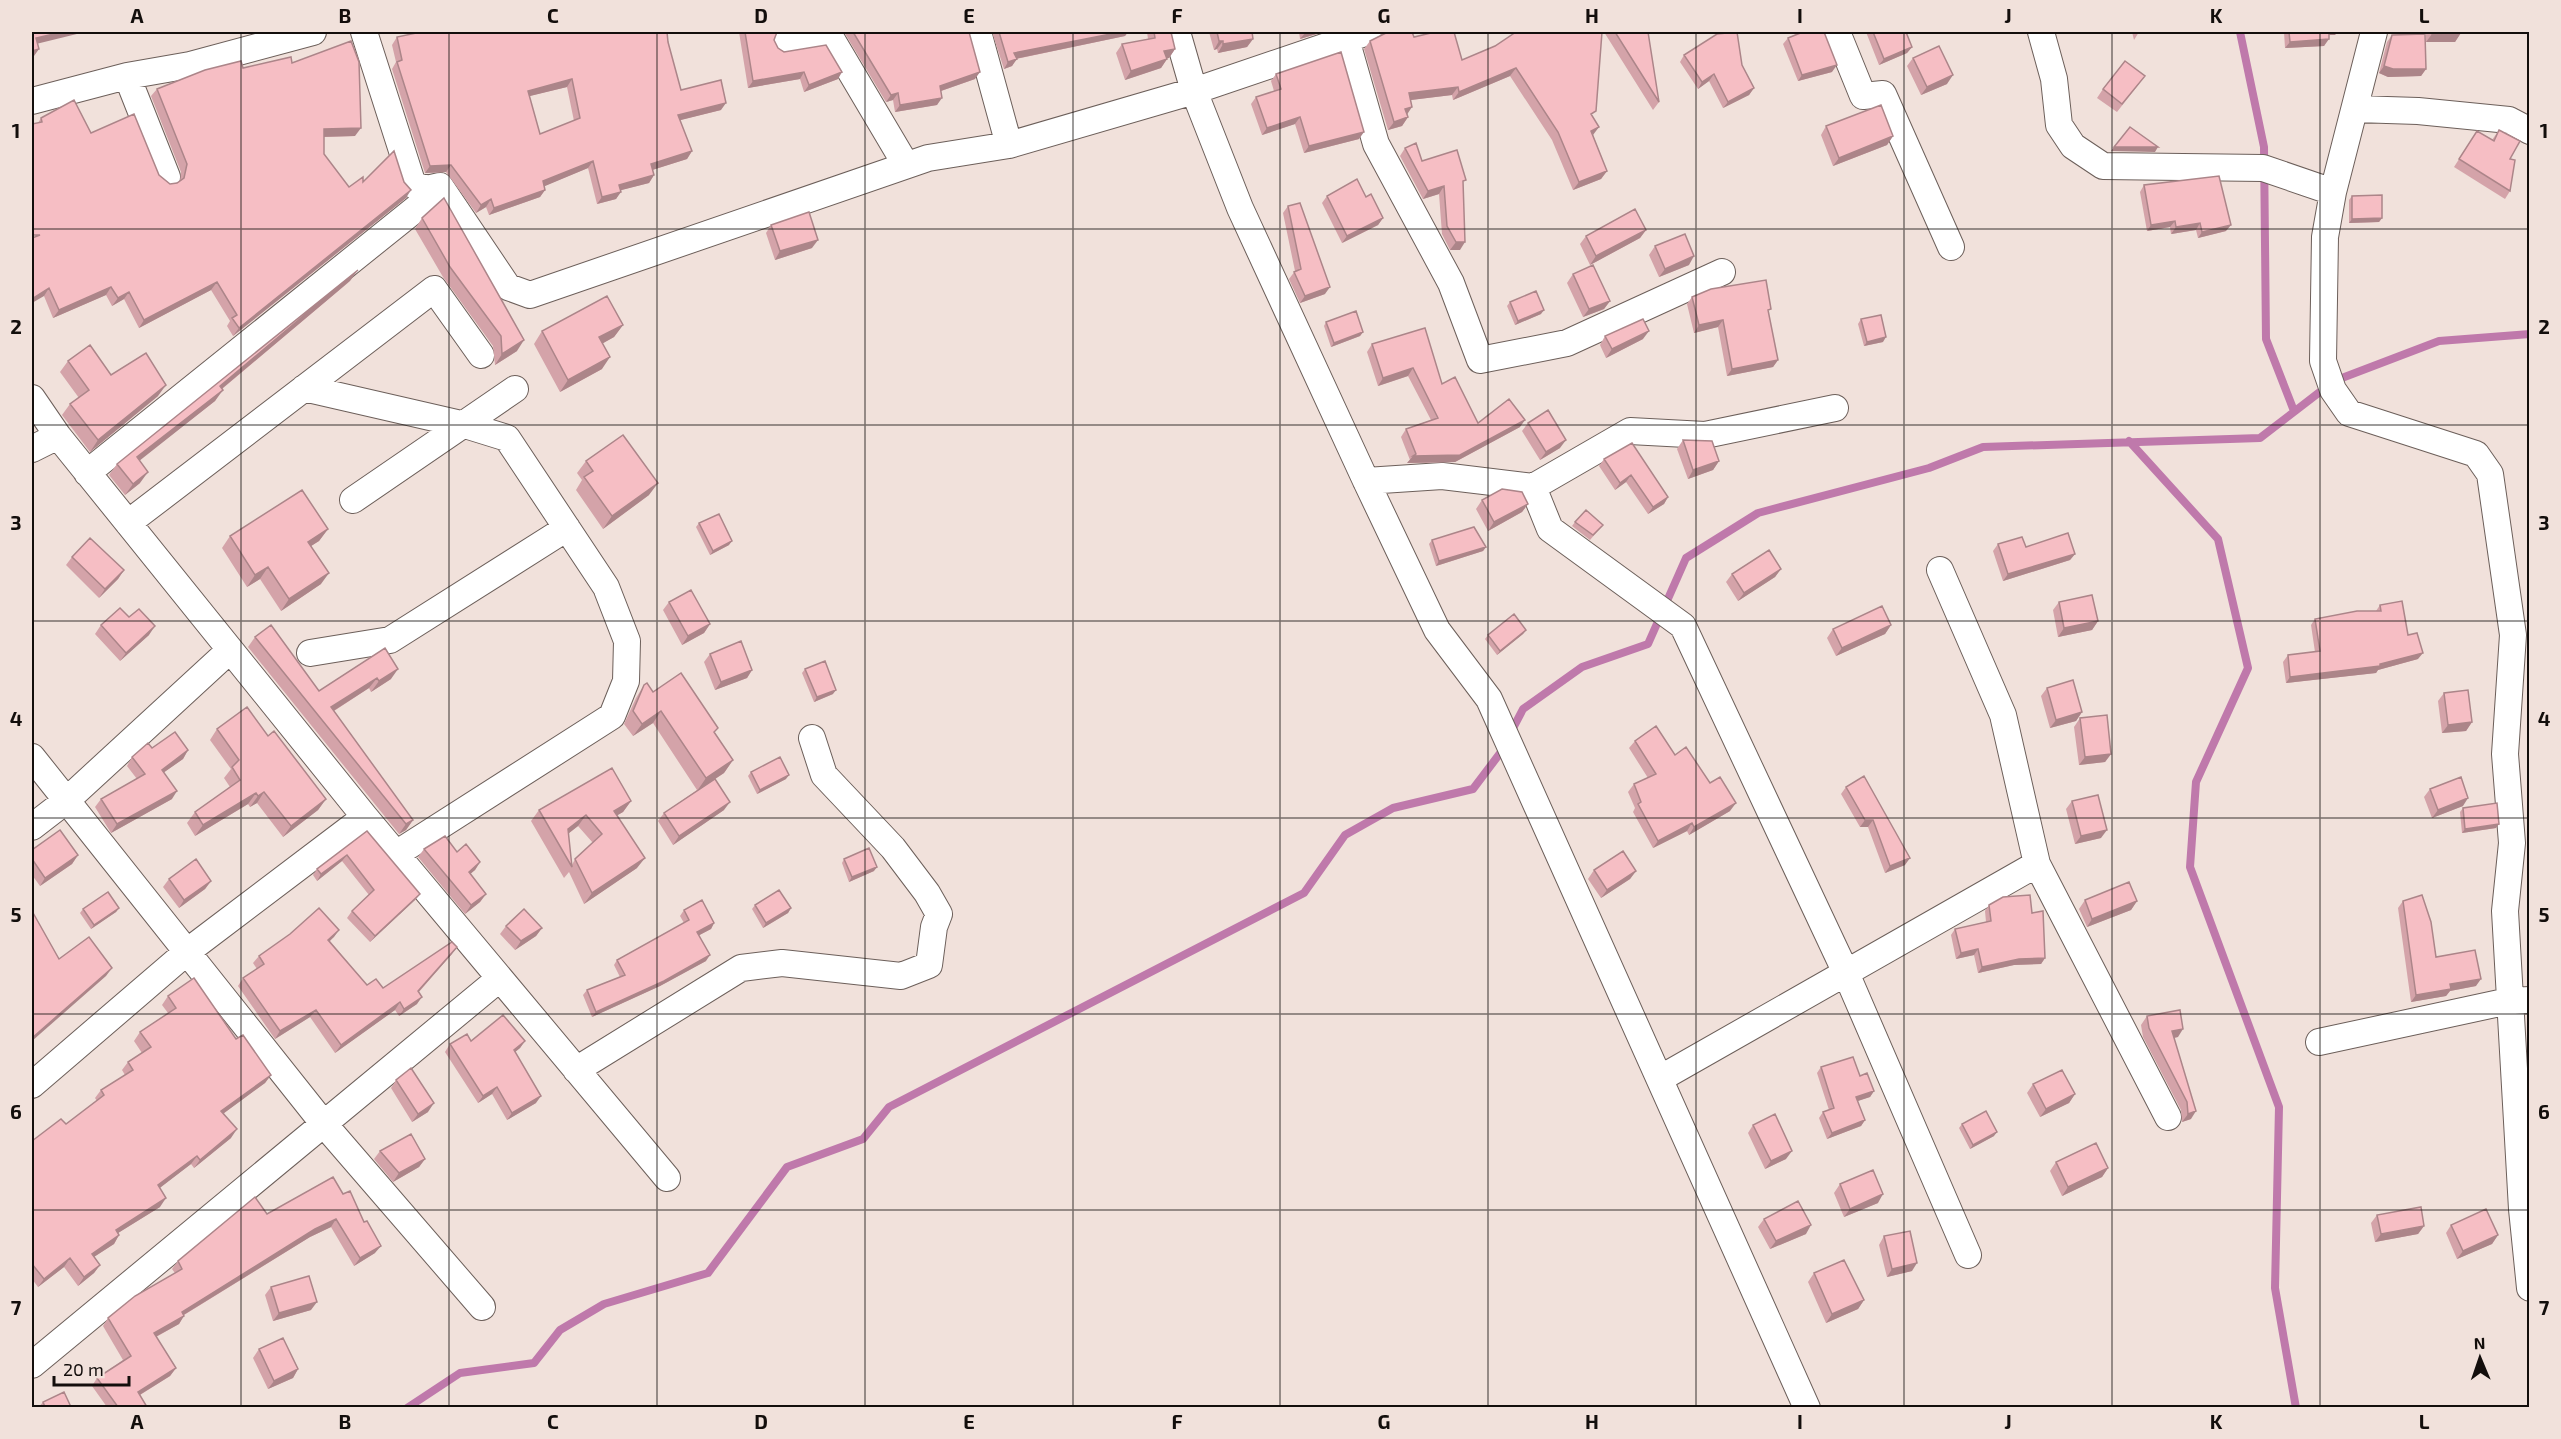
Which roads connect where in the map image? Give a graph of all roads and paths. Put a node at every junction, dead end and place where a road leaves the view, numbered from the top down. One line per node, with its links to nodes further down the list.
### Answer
1 (313, 32): 10 (street)
2 (364, 32): 18 (street)
3 (978, 32): 15 (street)
4 (1177, 32): 11 (street)
5 (1837, 32): 20 (street)
6 (2041, 32): 19 (street)
7 (2374, 32): 13 (street)
8 (1357, 35): 11 (street); 21 (street)
9 (784, 44): 16 (street)
10 (127, 76): 12 (street); 17 (street)
11 (1194, 91): 15 (street); 31 (street)
12 (32, 101)
13 (2356, 109): 14 (street); 19 (street)
14 (2529, 131)
15 (1009, 145): 16 (street)
16 (906, 165): 18 (street)
17 (167, 177)
18 (427, 189): 30 (street)
19 (2333, 192): 37 (street)
20 (1951, 247)
21 (1722, 272)
22 (481, 355): 23 (street)
23 (304, 388): 27 (street); 34 (street)
24 (515, 389): 27 (street)
25 (32, 398): 28 (street)
26 (1835, 408): 32 (street)
27 (465, 425): 33 (street); 35 (street)
28 (58, 436): 29 (street); 30 (street)
29 (32, 449)
30 (87, 473): 34 (street)
31 (1366, 481): 32 (street); 54 (street)
32 (1533, 486): 49 (street)
33 (352, 500)
34 (128, 524): 38 (street)
35 (567, 528): 39 (street); 46 (street)
36 (1940, 570): 47 (street)
37 (2521, 635): 43 (street)
38 (230, 650): 42 (street); 44 (street)
39 (310, 654)
40 (812, 738): 53 (street)
41 (32, 757): 42 (street)
42 (66, 800): 45 (street); 48 (street)
43 (2520, 810): 51 (street)
44 (365, 817): 46 (street); 48 (street)
45 (32, 827)
46 (396, 854): 50 (street)
47 (2037, 864): 49 (street); 56 (street)
48 (188, 951): 55 (street); 57 (street)
49 (1846, 973): 54 (street); 59 (street)
50 (499, 979): 53 (street); 57 (street)
51 (2519, 1000): 52 (street); 60 (street)
52 (2319, 1042)
53 (576, 1070): 58 (street)
54 (1661, 1078): 63 (street)
55 (32, 1085)
56 (2168, 1117)
57 (323, 1123): 61 (street); 62 (street)
58 (667, 1178)
59 (1968, 1255)
60 (2529, 1288)
61 (482, 1307)
62 (35, 1354)
63 (1807, 1407)

